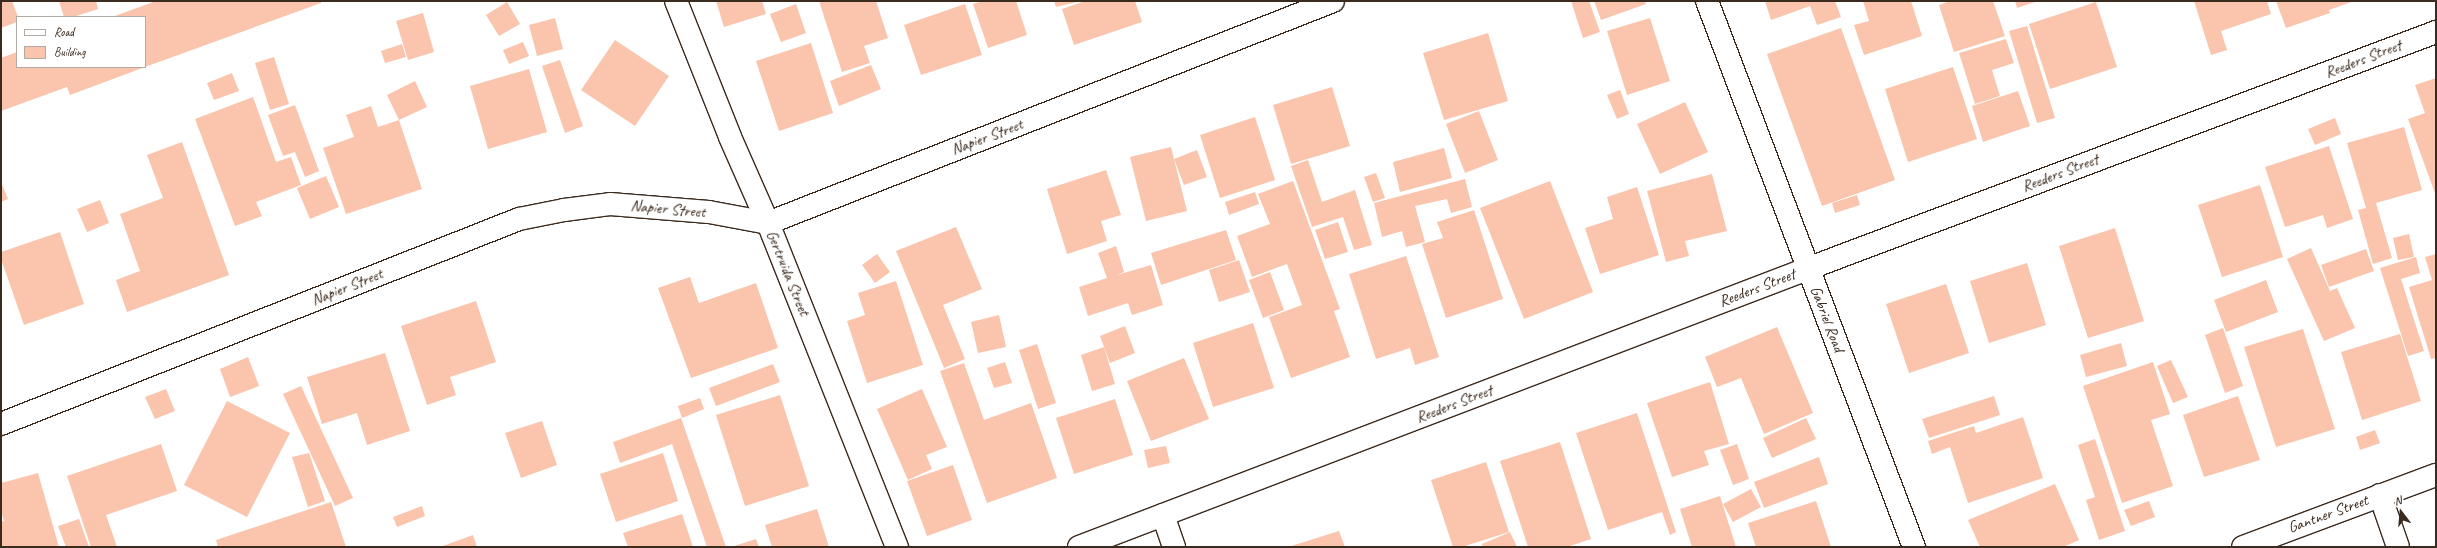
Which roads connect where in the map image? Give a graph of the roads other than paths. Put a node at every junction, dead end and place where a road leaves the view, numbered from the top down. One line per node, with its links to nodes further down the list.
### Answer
1 (676, 1): 5 (street, Gertruida Street)
2 (1333, 1): 5 (street, Napier Street)
3 (1707, 1): 6 (street, Gabriel Road)
4 (2436, 32): 6 (street, Reeders Street)
5 (768, 223): 7 (street, Napier Street); 11 (street, Gertruida Street)
6 (1807, 269): 10 (street, Reeders Street); 14 (street, Gabriel Road)
7 (1, 424)
8 (2436, 475): 9 (street, Gantner Street)
9 (2380, 495): 15 (street, Gantner Street); 16 (street)
10 (1163, 515): 12 (street, Reeders Street); 13 (street)
11 (897, 547)
12 (1079, 547)
13 (1174, 547)
14 (1914, 547)
15 (2243, 547)
16 (2398, 547)

